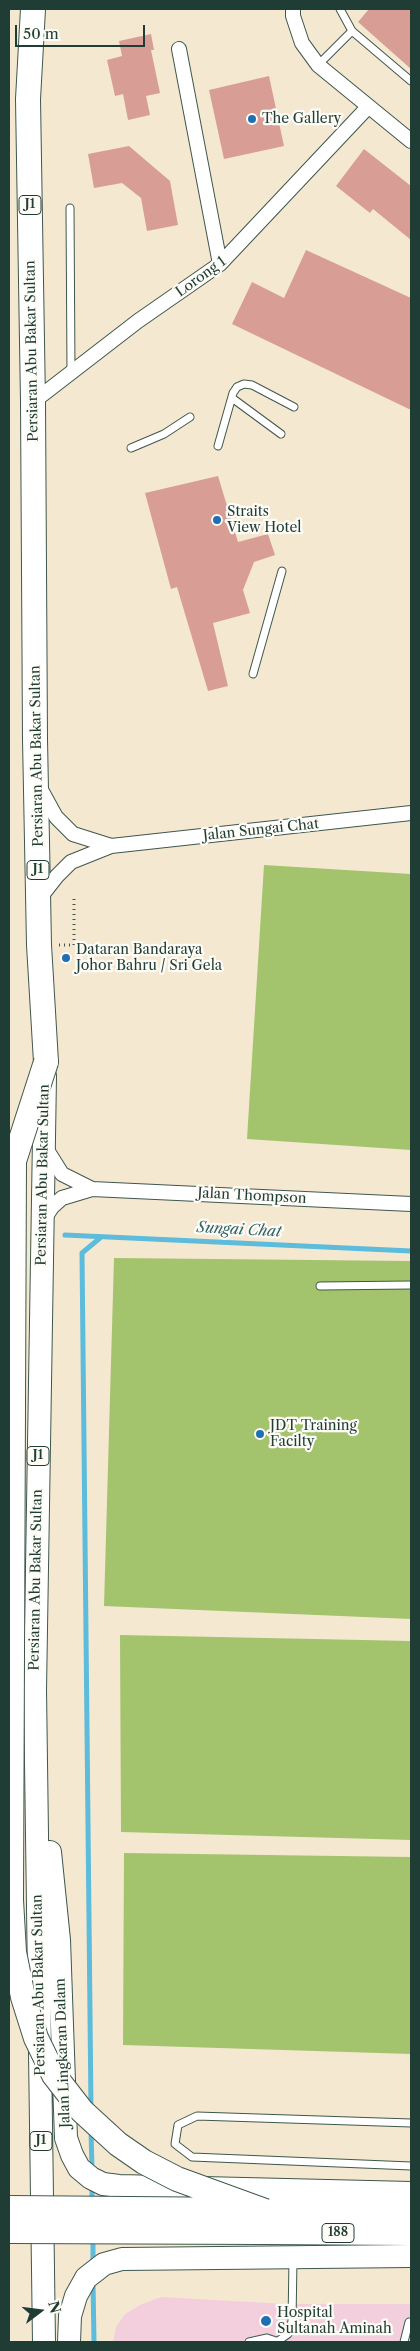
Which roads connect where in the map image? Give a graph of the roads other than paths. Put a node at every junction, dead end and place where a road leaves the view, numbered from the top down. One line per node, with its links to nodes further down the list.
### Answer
1 (33, 9): 14 (highway, Persiaran Abu Bakar Sultan / J1)
2 (293, 9): 6 (street)
3 (340, 9): 4 (lane)
4 (352, 32): 6 (lane); 7 (lane)
5 (179, 49): 11 (street)
6 (318, 65): 8 (street)
7 (411, 81)
8 (368, 107): 9 (street); 11 (street, Lorong 1)
9 (411, 141)
10 (70, 208): 12 (lane)
11 (220, 264): 12 (street, Lorong 1)
12 (71, 373): 14 (street, Lorong 1)
13 (232, 398): 15 (lane); 17 (lane); 18 (lane)
14 (34, 402): 22 (highway, Persiaran Abu Bakar Sultan / J1)
15 (294, 407)
16 (190, 417): 19 (lane)
17 (281, 434)
18 (218, 446)
19 (131, 448)
20 (282, 571): 21 (lane)
21 (253, 674)
22 (36, 781): 24 (street, Jalan Sungai Chat); 25 (highway, Persiaran Abu Bakar Sultan / J1)
23 (411, 813): 24 (street, Jalan Sungai Chat)
24 (111, 846): 25 (street, Jalan Sungai Chat)
25 (38, 901): 26 (highway, Persiaran Abu Bakar Sultan / J1)
26 (46, 1062): 27 (main road, Persiaran Abu Bakar Sultan / J1); 39 (highway, bridge)
27 (44, 1142): 28 (street, Jalan Thompson); 30 (main road, Persiaran Abu Bakar Sultan / J1)
28 (92, 1189): 29 (street, Jalan Thompson); 30 (street, Jalan Thompson)
29 (411, 1204)
30 (42, 1222): 33 (main road, Persiaran Abu Bakar Sultan / J1)
31 (411, 1285): 32 (lane)
32 (320, 1286)
33 (35, 1690): 36 (main road, Jalan Lingkaran Dalam); 45 (main road, Persiaran Abu Bakar Sultan / J1)
34 (411, 2123): 35 (lane)
35 (411, 2166)
36 (411, 2192)
37 (9, 2208): 39 (highway, bridge)
38 (411, 2211): 39 (highway, 188)
39 (265, 2221): 40 (highway, bridge); 41 (highway, 188)
40 (9, 2231)
41 (411, 2233)
42 (411, 2256): 43 (main road)
43 (293, 2257): 46 (main road); 48 (lane)
44 (409, 2322): 49 (lane)
45 (44, 2342)
46 (69, 2342)
47 (249, 2342): 48 (lane)
48 (278, 2342)
49 (404, 2342)

